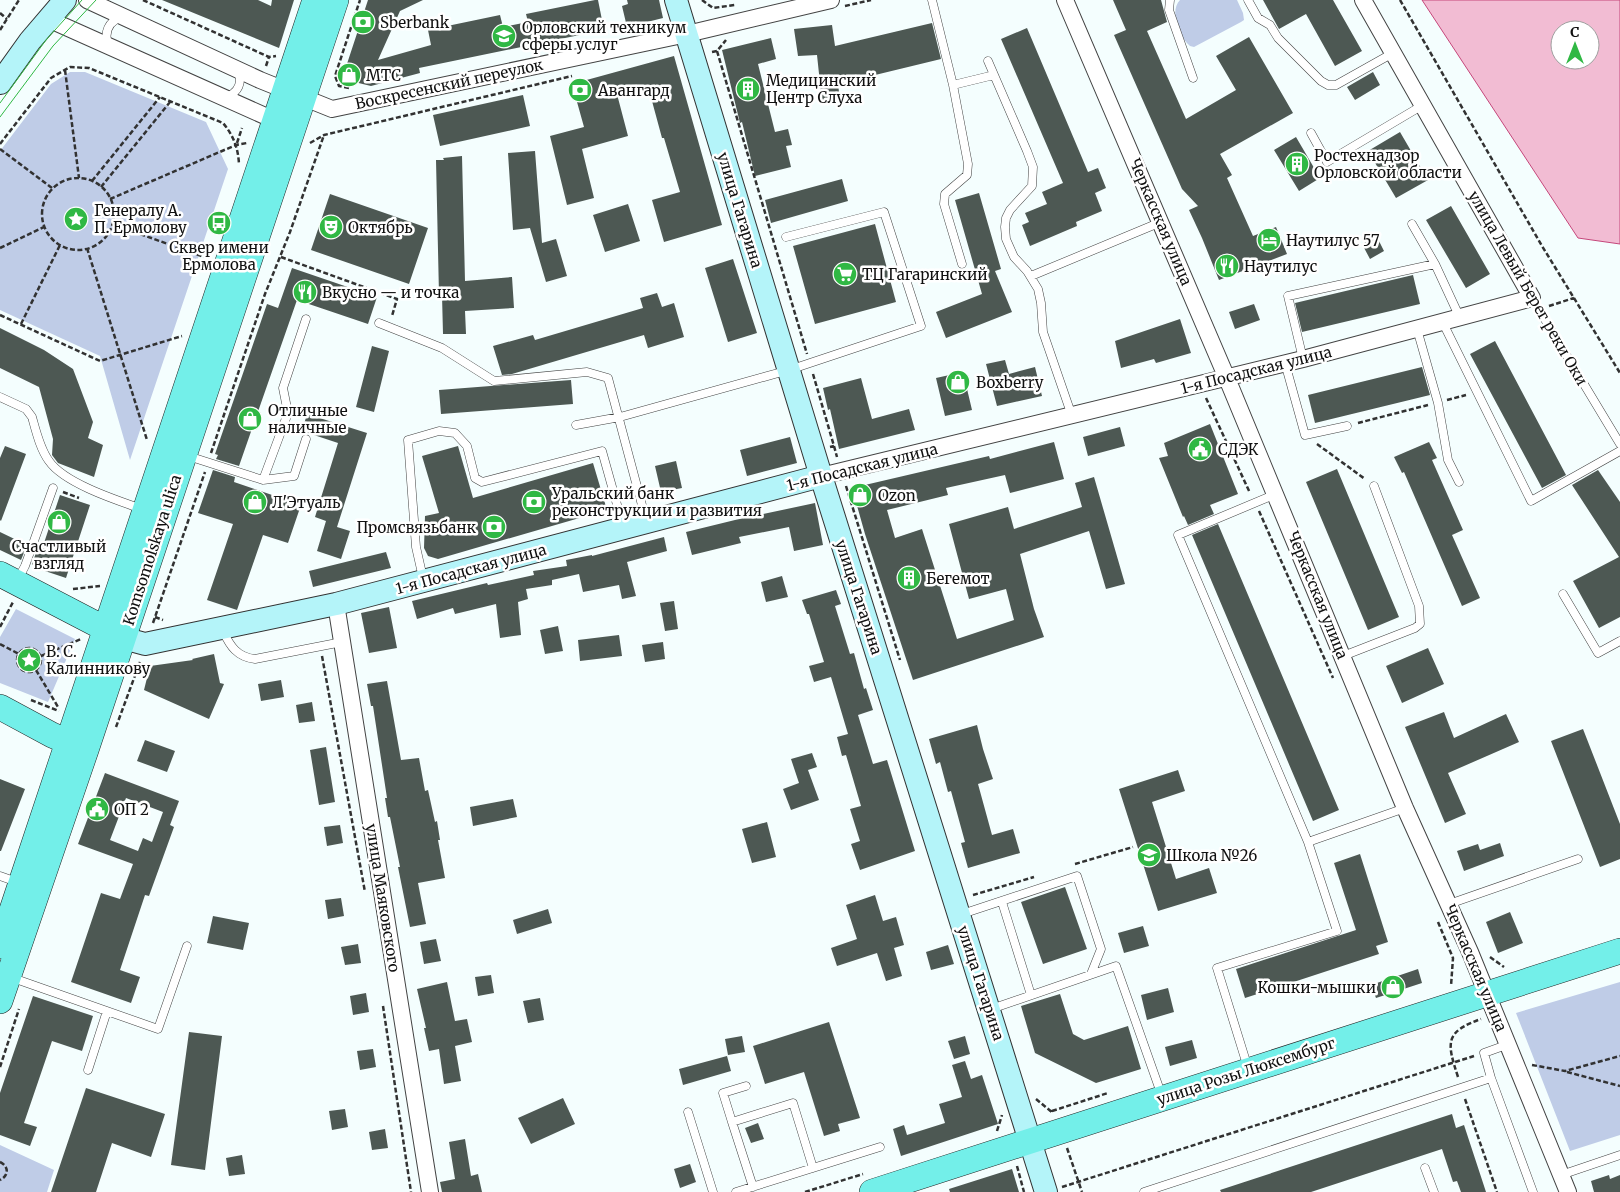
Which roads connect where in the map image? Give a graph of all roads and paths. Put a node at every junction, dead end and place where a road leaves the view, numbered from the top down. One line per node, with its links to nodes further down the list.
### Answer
1 (19, 0): 20 (path)
2 (65, 0): 21 (street)
3 (87, 0): 19 (street, Воскресенский переулок)
4 (143, 0): 27 (path)
5 (315, 0): 35 (main road)
6 (336, 0): 35 (main road)
7 (360, 0): 31 (path)
8 (676, 0): 23 (street, улица Гагарина)
9 (702, 0): 17 (path)
10 (832, 0): 23 (street, Воскресенский переулок)
11 (932, 0): 34 (lane)
12 (1065, 0): 54 (street, Черкасская улица)
13 (1170, 0): 32 (lane)
14 (1248, 0): 25 (lane)
15 (1363, 0): 25 (street, улица Левый Берег реки Оки)
16 (1400, 0): 67 (path)
17 (742, 4)
18 (0, 14): 20 (path)
19 (123, 16): 24 (lane); 28 (street, Воскресенский переулок)
20 (7, 19): 22 (path)
21 (48, 19): 24 (street); 33 (street)
22 (0, 30)
23 (687, 34): 35 (street, Воскресенский переулок); 81 (street, улица Гагарина)
24 (109, 47): 37 (street)
25 (1393, 53): 39 (street, улица Левый Берег реки Оки)
26 (988, 60): 30 (lane)
27 (266, 66)
28 (237, 69): 35 (street, Воскресенский переулок); 37 (lane)
29 (65, 70): 36 (path); 45 (path); 49 (path)
30 (994, 75): 34 (lane); 66 (lane)
31 (335, 76)
32 (1193, 78)
33 (0, 83)
34 (953, 85): 64 (lane)
35 (294, 94): 40 (main road, Komsomolskaya ulica)
36 (160, 97): 38 (path); 50 (path)
37 (225, 98): 40 (street)
38 (170, 102): 46 (path); 51 (path)
39 (1423, 105): 42 (lane); 68 (street, улица Левый Берег реки Оки)
40 (284, 124): 98 (main road, Komsomolskaya ulica); 107 (main road, Komsomolskaya ulica)
41 (242, 128): 46 (path)
42 (1311, 133)
43 (324, 134): 62 (path)
44 (251, 142): 46 (path)
45 (0, 144)
46 (236, 145): 48 (path); 53 (path)
47 (0, 149): 52 (path)
48 (239, 165)
49 (79, 178): 50 (path); 52 (path)
50 (92, 181): 51 (path)
51 (101, 187): 53 (path)
52 (52, 188): 57 (path)
53 (110, 199): 55 (path)
54 (1161, 222): 66 (lane); 83 (street, Черкасская улица)
55 (112, 224): 61 (path); 63 (path)
56 (1412, 224): 65 (lane)
57 (44, 227): 59 (path); 60 (path)
58 (786, 237): 81 (lane)
59 (60, 245): 61 (path); 73 (path)
60 (0, 248)
61 (87, 248): 78 (path)
62 (281, 257): 75 (path); 99 (path)
63 (214, 260)
64 (962, 264)
65 (1434, 264): 70 (lane); 79 (lane)
66 (1031, 276): 88 (lane)
67 (1574, 298): 68 (path); 82 (path)
68 (1535, 304): 70 (street, 1-я Посадская улица); 95 (lane, улица Левый Берег реки Оки)
69 (0, 315): 73 (path)
70 (1460, 318): 72 (street, 1-я Посадская улица)
71 (306, 320): 101 (lane)
72 (1443, 323): 76 (street, 1-я Посадская улица); 85 (lane)
73 (21, 324): 78 (path)
74 (379, 324): 75 (lane)
75 (389, 328): 89 (lane)
76 (1417, 329): 79 (street, 1-я Посадская улица); 87 (lane)
77 (189, 334): 78 (path)
78 (120, 355): 94 (path)
79 (1303, 359): 80 (street, 1-я Посадская улица)
80 (1285, 363): 83 (street, 1-я Посадская улица); 92 (lane)
81 (789, 370): 89 (lane); 100 (street, улица Гагарина)
82 (1620, 373)
83 (1226, 376): 84 (street, 1-я Посадская улица); 105 (street, Черкасская улица)
84 (1200, 384): 88 (street, 1-я Посадская улица); 106 (path)
85 (1478, 392): 87 (path); 97 (lane)
86 (0, 397): 107 (lane)
87 (1438, 402): 91 (path); 102 (lane)
88 (1072, 416): 100 (street, 1-я Посадская улица)
89 (620, 417): 90 (lane); 108 (lane)
90 (576, 424)
91 (1347, 426): 92 (lane)
92 (1305, 435): 103 (path)
93 (306, 438): 101 (lane)
94 (147, 440)
95 (1620, 444)
96 (834, 446): 100 (path)
97 (1620, 451)
98 (184, 455): 99 (lane); 114 (main road, Komsomolskaya ulica)
99 (208, 463): 101 (lane); 114 (path)
100 (831, 474): 108 (street, 1-я Посадская улица); 126 (path); 141 (street, улица Гагарина)
101 (264, 480)
102 (1459, 482)
103 (1374, 486): 125 (lane)
104 (53, 488): 112 (lane)
105 (1276, 494): 106 (lane); 125 (street, Черкасская улица)
106 (1255, 502): 128 (path); 134 (lane)
107 (146, 510): 114 (main road, Komsomolskaya ulica)
108 (647, 522): 109 (street, 1-я Посадская улица)
109 (624, 528): 110 (street, 1-я Посадская улица); 110 (lane)
110 (423, 581): 115 (street, 1-я Посадская улица)
111 (65, 585): 114 (path)
112 (10, 586): 116 (path); 118 (main road)
113 (1563, 594): 119 (lane)
114 (139, 597): 118 (main road, Komsomolskaya ulica); 118 (path)
115 (336, 604): 117 (street, 1-я Посадская улица); 120 (street, улица Маяковского)
116 (0, 627)
117 (223, 629): 118 (street, 1-я Посадская улица); 122 (lane)
118 (115, 637): 124 (path); 131 (path); 132 (main road, Komsomolskaya ulica)
119 (1620, 641)
120 (342, 642): 122 (lane); 188 (street, улица Маяковского)
121 (0, 644): 123 (path)
122 (320, 646): 138 (path)
123 (19, 654): 124 (path); 127 (path)
124 (41, 656): 127 (path)
125 (1343, 656): 133 (street, Черкасская улица)
126 (901, 664)
127 (36, 670): 130 (path)
128 (1336, 685)
129 (0, 707): 132 (main road)
130 (60, 711)
131 (114, 732)
132 (77, 746): 136 (main road, Komsomolskaya ulica); 149 (main road, Komsomolskaya ulica)
133 (1405, 808): 134 (lane); 140 (street, Черкасская улица)
134 (1308, 842): 163 (lane)
135 (1578, 859): 140 (lane)
136 (11, 880): 143 (main road, Komsomolskaya ulica)
137 (971, 886): 141 (path)
138 (365, 893)
139 (1002, 902): 141 (lane); 148 (lane); 151 (lane)
140 (1449, 904): 146 (street, Черкасская улица)
141 (969, 912): 154 (street, улица Гагарина)
142 (1437, 921): 146 (path)
143 (0, 946)
144 (187, 946): 155 (lane)
145 (1620, 951): 150 (main road, улица Розы Люксембург)
146 (1470, 952): 147 (path); 150 (street, Черкасская улица)
147 (1504, 967)
148 (1091, 974): 151 (lane); 170 (lane)
149 (9, 976): 153 (main road, Komsomolskaya ulica); 155 (lane)
150 (1487, 993): 157 (street, Черкасская улица); 163 (main road, улица Розы Люксембург)
151 (1031, 995): 154 (lane)
152 (382, 999): 187 (path)
153 (0, 1001)
154 (989, 1009): 169 (street, улица Гагарина)
155 (107, 1011): 162 (lane)
156 (1464, 1025): 160 (path)
157 (1509, 1044): 158 (lane); 181 (street, Черкасская улица)
158 (1484, 1053): 160 (path); 165 (lane)
159 (1620, 1056): 164 (path)
160 (1453, 1062): 168 (path); 184 (path)
161 (1530, 1064): 164 (path)
162 (88, 1070)
163 (1249, 1070): 170 (main road, улица Розы Люксембург)
164 (1565, 1071): 167 (path)
165 (1491, 1078): 168 (lane); 196 (lane)
166 (746, 1086): 172 (lane)
167 (1620, 1086)
168 (1461, 1088): 193 (lane); 195 (path)
169 (1030, 1098): 173 (path); 174 (path); 175 (street, улица Гагарина)
170 (1162, 1098): 173 (main road, улица Розы Люксембург)
171 (688, 1112): 189 (lane)
172 (732, 1122): 179 (lane); 185 (lane)
173 (1062, 1131): 175 (main road, улица Розы Люксембург); 184 (path)
174 (988, 1134)
175 (1031, 1141): 183 (main road, улица Розы Люксембург); 186 (street, улица Гагарина)
176 (880, 1147): 179 (lane)
177 (1620, 1154): 181 (lane)
178 (0, 1162): 182 (path)
179 (813, 1168): 185 (lane)
180 (1426, 1168): 194 (lane)
181 (1560, 1175): 197 (street, Черкасская улица)
182 (0, 1180)
183 (870, 1182): 191 (path)
184 (1078, 1182): 186 (path); 192 (path)
185 (753, 1187): 190 (lane)
186 (1046, 1191)
187 (411, 1192)
188 (430, 1192)
189 (713, 1192)
190 (736, 1192)
191 (805, 1192)
192 (1082, 1192)
193 (1144, 1192)
194 (1434, 1192)
195 (1497, 1192)
196 (1533, 1192)
197 (1568, 1192)

